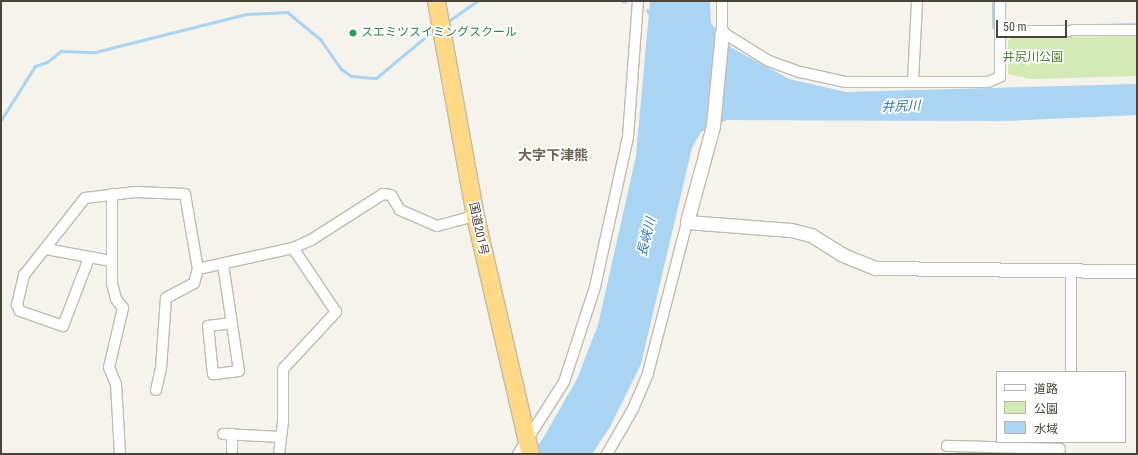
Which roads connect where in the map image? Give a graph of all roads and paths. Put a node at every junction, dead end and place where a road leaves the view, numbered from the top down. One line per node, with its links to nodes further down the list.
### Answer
1 (436, 1): 11 (highway, 国道201号)
2 (638, 1): 28 (street)
3 (722, 1): 8 (street)
4 (917, 1): 9 (street)
5 (1000, 1): 7 (street)
6 (1137, 30): 7 (street)
7 (1000, 31): 9 (street)
8 (722, 32): 9 (street); 12 (street)
9 (913, 82)
10 (112, 194): 14 (street); 16 (street); 18 (street)
11 (475, 216): 13 (street); 28 (highway, 国道201号)
12 (687, 222): 20 (street); 31 (street)
13 (293, 248): 17 (street); 24 (street)
14 (46, 249): 15 (street); 15 (street)
15 (89, 258): 16 (street)
16 (111, 261): 29 (street)
17 (223, 264): 18 (street); 21 (street)
18 (198, 269): 23 (street)
19 (1137, 270): 20 (street)
20 (1071, 272): 22 (street)
21 (231, 323): 21 (street)
22 (1071, 371)
23 (156, 390)
24 (281, 437): 27 (street); 30 (street)
25 (948, 446): 26 (street)
26 (1060, 448)
27 (232, 450)
28 (526, 450)
29 (120, 454)
30 (279, 454)
31 (607, 454)

